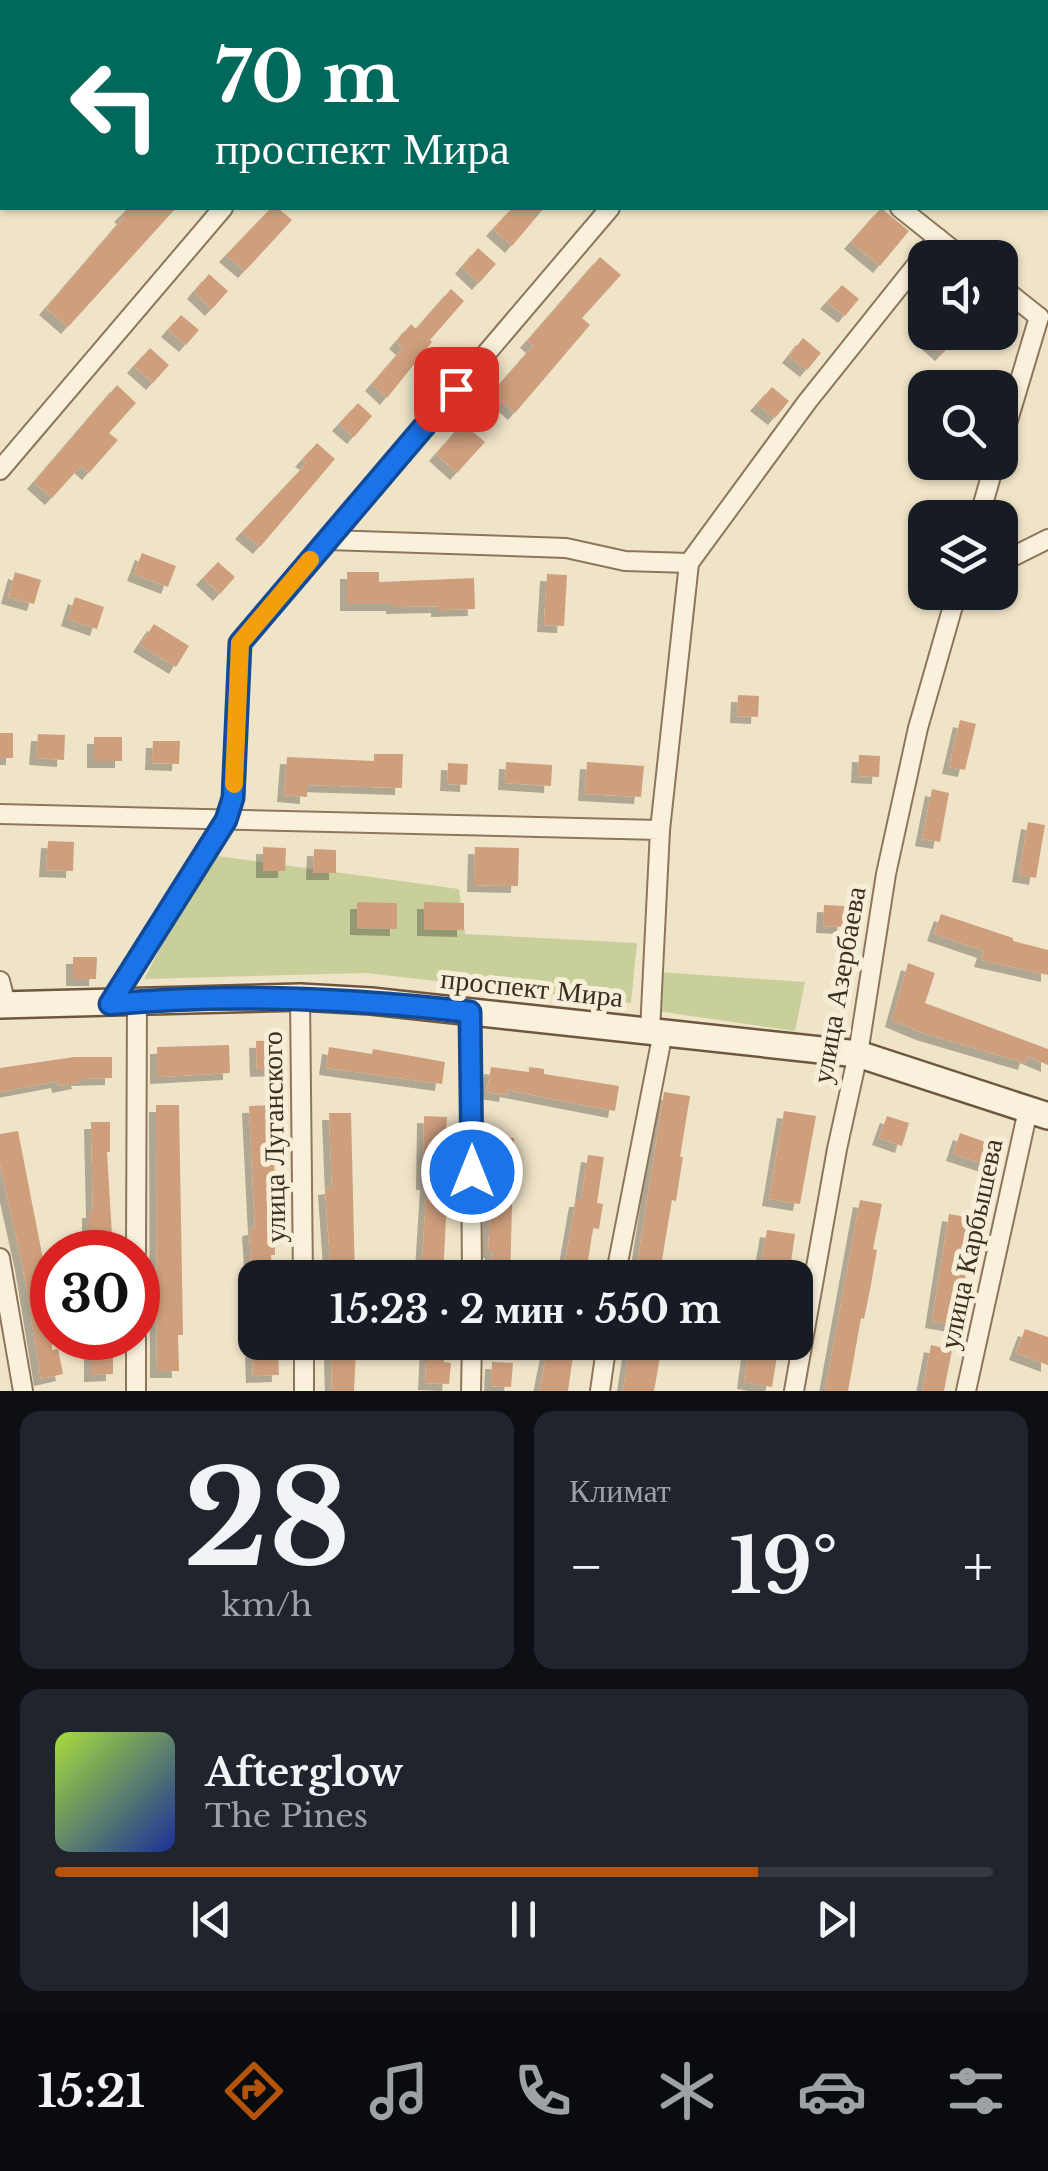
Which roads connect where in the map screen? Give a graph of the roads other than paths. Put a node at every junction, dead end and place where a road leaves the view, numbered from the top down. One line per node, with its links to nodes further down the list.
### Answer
1 (221, 210): 9 (street)
2 (608, 210): 11 (street)
3 (903, 210): 4 (street)
4 (938, 238): 5 (street); 13 (street)
5 (940, 240)
6 (1018, 297): 7 (street)
7 (1044, 314): 8 (street)
8 (1018, 393)
9 (0, 470)
10 (1048, 539): 12 (street)
11 (328, 540): 13 (street); 16 (street)
12 (1018, 554)
13 (689, 563): 17 (street)
14 (951, 610): 24 (street, улица Азербаева)
15 (0, 814): 16 (street)
16 (226, 820): 17 (street); 21 (street)
17 (660, 830): 23 (street)
18 (2, 996): 21 (main road, проспект Мира)
19 (300, 997): 20 (main road, проспект Мира); 22 (main road, проспект Мира); 28 (street, улица Луганского)
20 (137, 1002): 21 (main road, проспект Мира); 26 (street)
21 (110, 1004)
22 (470, 1012): 23 (main road, проспект Мира); 29 (street)
23 (656, 1032): 24 (main road, проспект Мира); 30 (street)
24 (858, 1054): 25 (main road, проспект Мира); 40 (street, улица Азербаева)
25 (1038, 1113): 41 (street, улица Карбышева)
26 (136, 1230)
27 (0, 1258): 35 (street)
28 (303, 1260)
29 (472, 1260)
30 (619, 1260)
31 (136, 1360): 36 (street)
32 (304, 1360): 37 (street)
33 (472, 1360): 38 (street)
34 (604, 1360): 39 (street)
35 (23, 1391)
36 (136, 1391)
37 (304, 1391)
38 (472, 1391)
39 (600, 1391)
40 (794, 1391)
41 (966, 1391)

